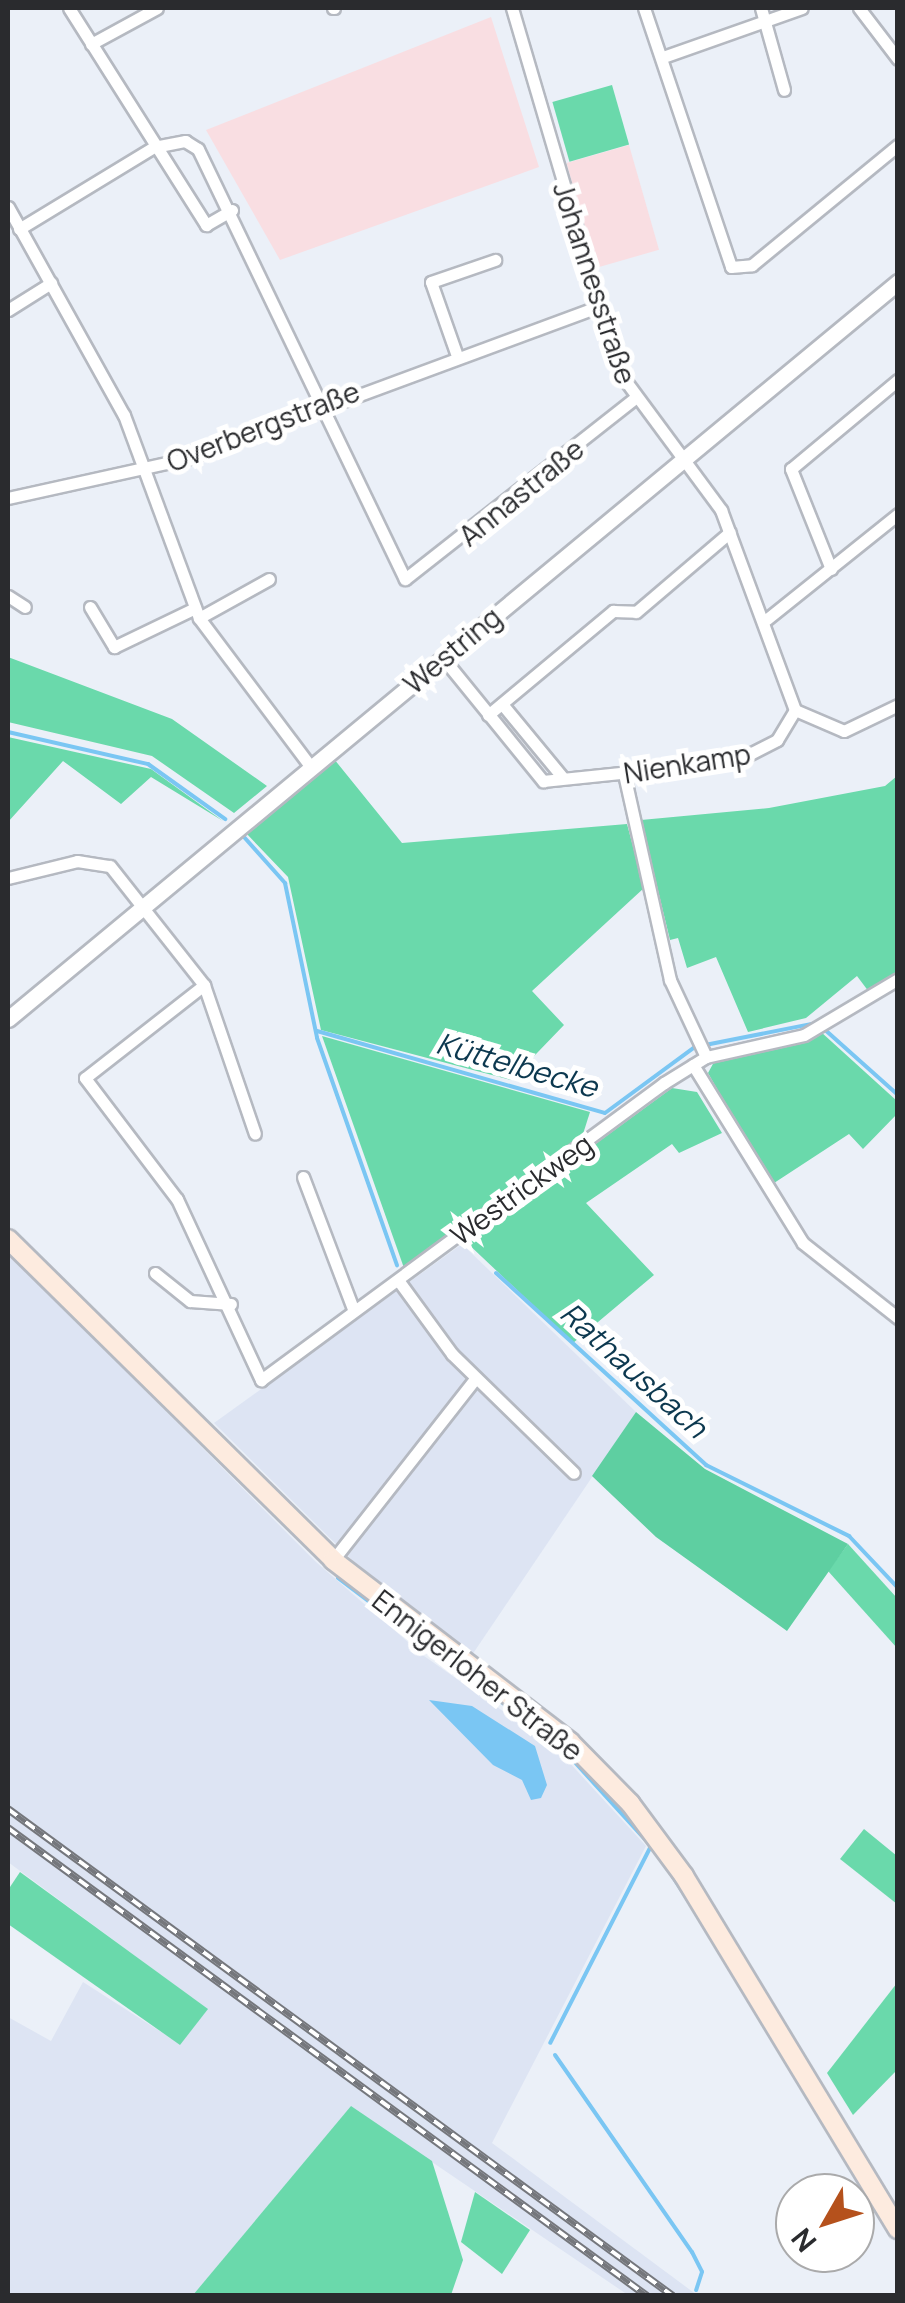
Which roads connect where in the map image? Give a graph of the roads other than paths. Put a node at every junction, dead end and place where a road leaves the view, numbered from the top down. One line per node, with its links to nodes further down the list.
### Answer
1 (69, 8): 8 (street)
2 (158, 8): 8 (street)
3 (512, 8): 20 (street, Johannesstraße)
4 (644, 8): 9 (street)
5 (802, 8): 7 (street)
6 (859, 8): 10 (street)
7 (763, 14): 9 (street); 11 (street)
8 (91, 44): 13 (street)
9 (663, 57): 12 (street)
10 (898, 59)
11 (784, 90)
12 (898, 145)
13 (154, 147): 15 (street); 15 (street); 16 (street)
14 (8, 207): 16 (street)
15 (232, 210): 25 (street)
16 (20, 229): 19 (street)
17 (495, 260): 22 (street)
18 (898, 282): 26 (street, Westring)
19 (51, 283): 21 (street); 27 (street)
20 (599, 306): 22 (street, Overbergstraße); 24 (street, Johannesstraße)
21 (8, 310)
22 (456, 353): 25 (street, Overbergstraße)
23 (898, 380): 31 (street)
24 (634, 398): 25 (street, Annastraße); 26 (street, Johannesstraße)
25 (325, 402): 27 (street, Overbergstraße)
26 (685, 458): 30 (street, Johannesstraße); 38 (street, Westring)
27 (143, 470): 28 (street, Overbergstraße); 36 (street)
28 (8, 498)
29 (898, 514): 31 (street)
30 (730, 532): 37 (street, Johannesstraße); 39 (street)
31 (831, 569): 37 (street)
32 (269, 580): 36 (street)
33 (8, 596): 34 (street)
34 (25, 607)
35 (90, 607): 36 (street)
36 (197, 613): 43 (street)
37 (766, 619): 41 (street, Johannesstraße)
38 (443, 658): 42 (street); 43 (street, Westring)
39 (502, 704): 42 (street); 45 (street)
40 (898, 705): 41 (street)
41 (795, 710): 44 (street, Nienkamp)
42 (488, 715): 45 (street)
43 (310, 767): 47 (street, Westring)
44 (624, 774): 45 (street, Nienkamp); 51 (street)
45 (563, 778)
46 (8, 878): 47 (street)
47 (142, 906): 49 (street); 50 (street, Westring)
48 (898, 980): 51 (street, Westrickweg)
49 (204, 985): 53 (street); 58 (street)
50 (8, 1019)
51 (706, 1057): 52 (street, Westrickweg)
52 (693, 1065): 57 (street, Westrickweg); 60 (street)
53 (256, 1134)
54 (304, 1176): 59 (street)
55 (8, 1239): 63 (main road, Ennigerloher Straße)
56 (156, 1272): 58 (street)
57 (398, 1280): 59 (street, Westrickweg); 61 (street)
58 (231, 1304): 59 (street, Westrickweg)
59 (354, 1311)
60 (898, 1318)
61 (475, 1380): 62 (street); 63 (street)
62 (574, 1473)
63 (333, 1560): 64 (main road, Ennigerloher Straße)
64 (898, 2230)

